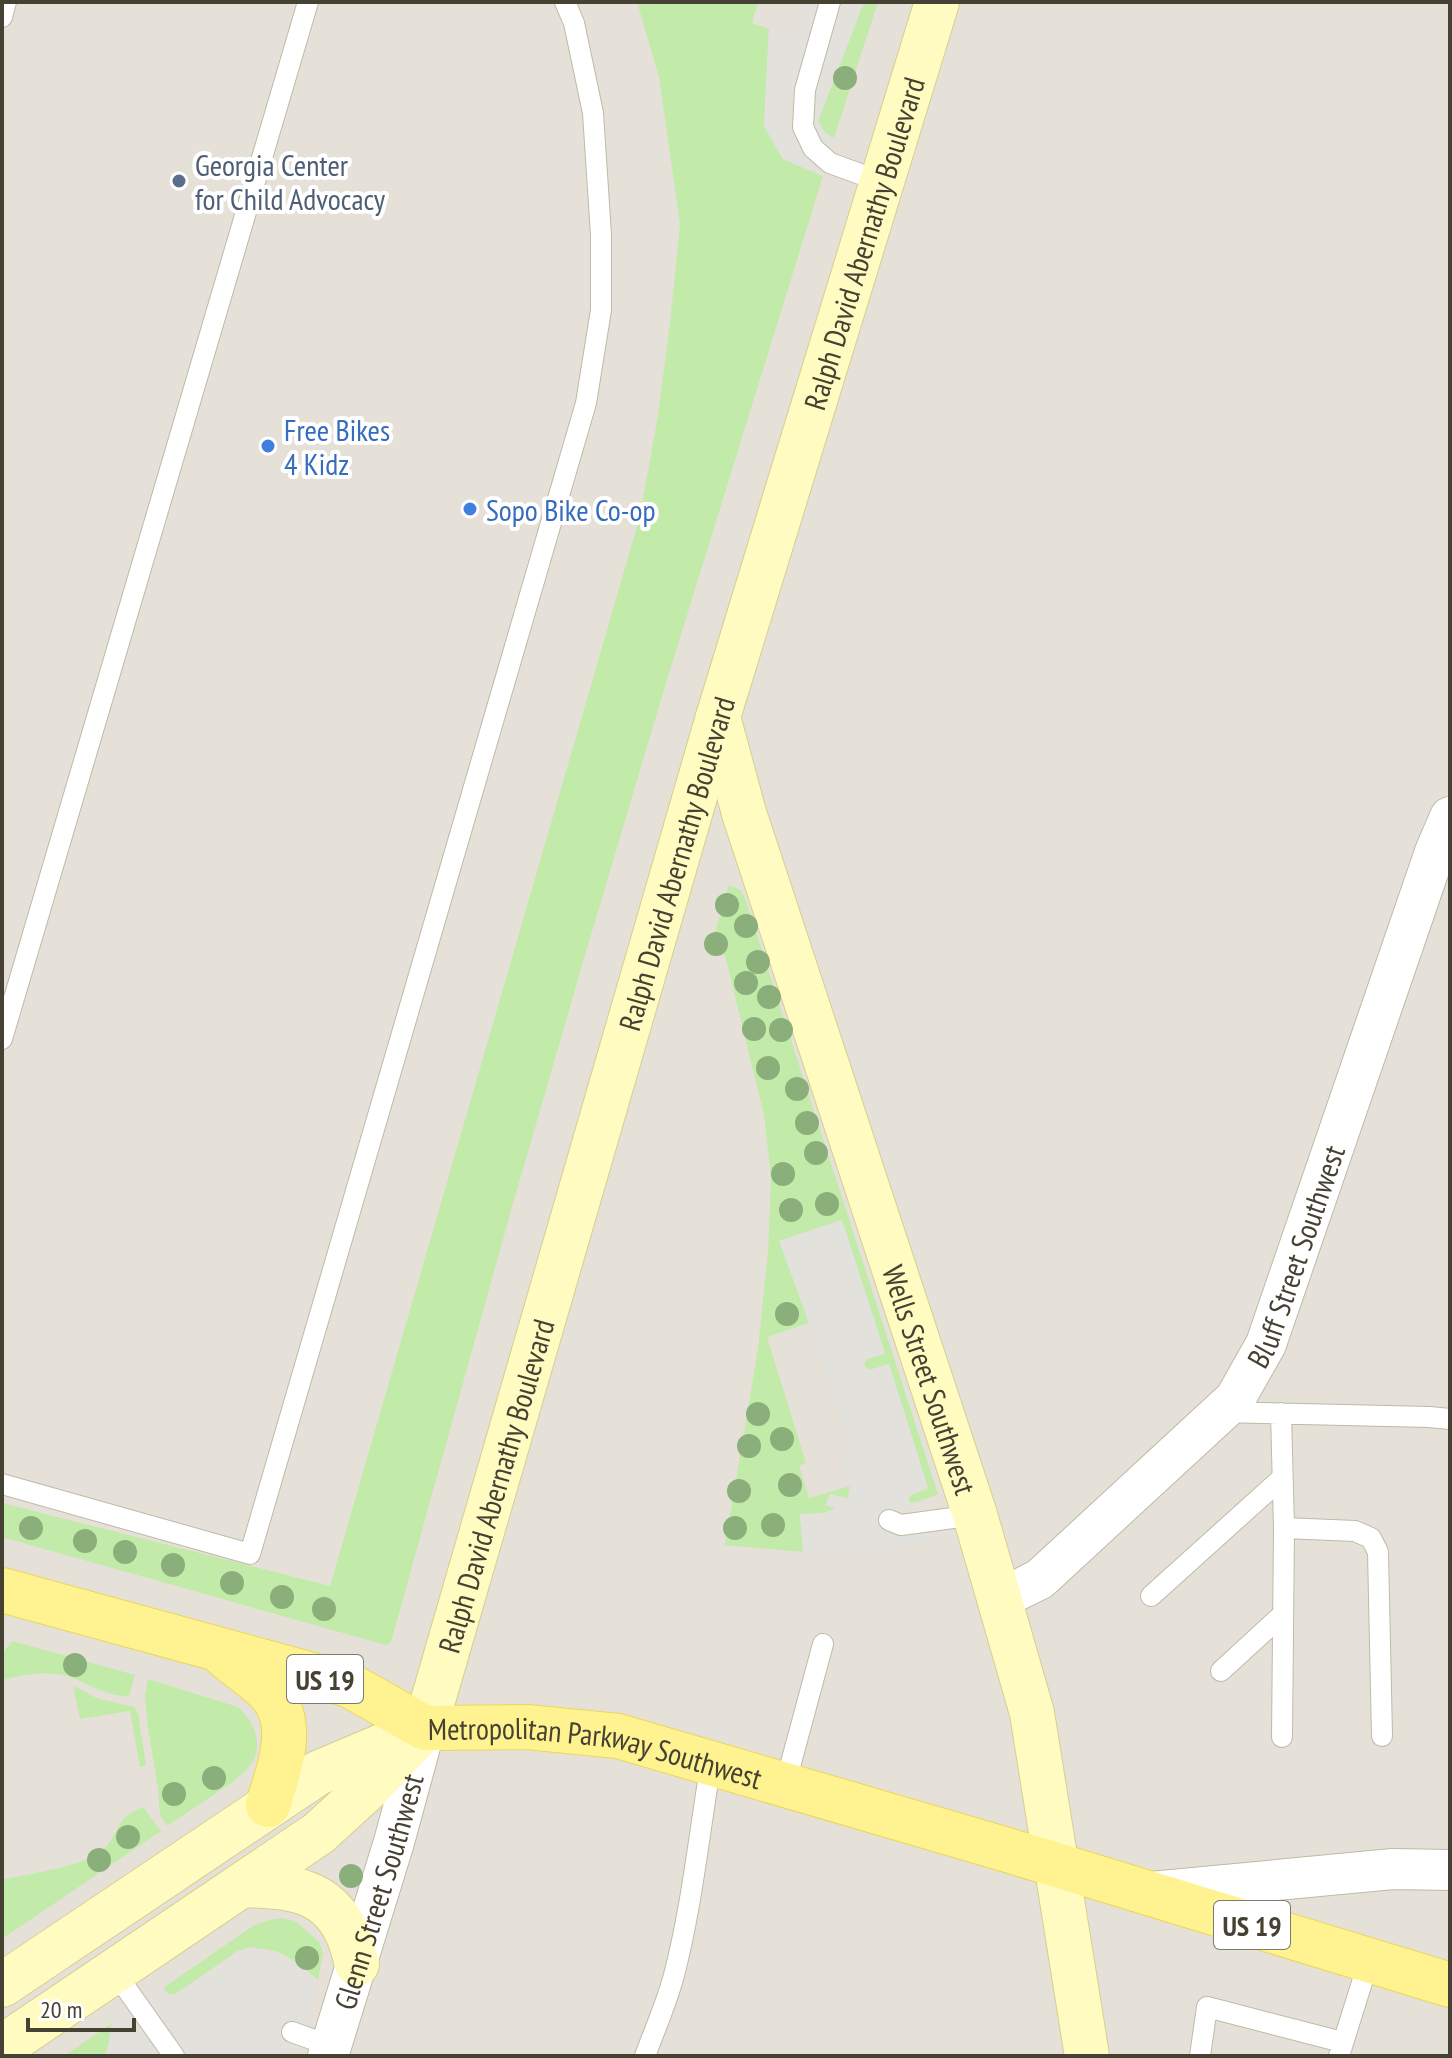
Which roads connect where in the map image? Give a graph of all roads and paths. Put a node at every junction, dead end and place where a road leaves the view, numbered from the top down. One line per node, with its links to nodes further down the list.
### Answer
1 (6, 2): 6 (lane)
2 (308, 2): 10 (lane)
3 (565, 2): 15 (lane)
4 (830, 2): 7 (lane)
5 (937, 2): 7 (main road, Ralph David Abernathy Boulevard)
6 (2, 17)
7 (882, 182): 8 (main road, Ralph David Abernathy Boulevard)
8 (718, 717): 16 (main road, Wells Street Southwest); 26 (main road, Ralph David Abernathy Boulevard)
9 (1450, 817): 11 (street, Bluff Street Southwest)
10 (2, 1039)
11 (1221, 1412): 12 (lane); 21 (street, Bluff Street Southwest)
12 (1281, 1413): 13 (lane); 14 (lane)
13 (1450, 1419)
14 (1282, 1478): 18 (lane); 20 (lane)
15 (2, 1484)
16 (975, 1515): 17 (lane); 21 (main road, Wells Street Southwest)
17 (889, 1520)
18 (1284, 1528): 22 (lane); 27 (lane)
19 (2, 1590): 24 (main road, Metropolitan Parkway Southwest / US 19)
20 (1151, 1596)
21 (1000, 1599): 32 (main road, Wells Street Southwest)
22 (1282, 1615): 25 (lane); 28 (lane)
23 (823, 1644): 30 (lane)
24 (217, 1649): 26 (main road, Metropolitan Parkway Southwest / US 19); 31 (main road)
25 (1221, 1671)
26 (425, 1728): 29 (main road, Metropolitan Parkway Southwest / US 19); 31 (main road); 34 (main road, Ralph David Abernathy Boulevard); 37 (street, Glenn Street Southwest)
27 (1382, 1736)
28 (1282, 1737)
29 (711, 1763): 30 (main road, Metropolitan Parkway Southwest / US 19); 46 (lane)
30 (785, 1785): 32 (main road, Metropolitan Parkway Southwest / US 19)
31 (268, 1805): 39 (main road)
32 (1055, 1864): 35 (main road, US 19); 47 (main road, Wells Street Southwest)
33 (1450, 1870): 35 (street)
34 (243, 1885): 37 (main road); 38 (main road, Ralph David Abernathy Boulevard)
35 (1148, 1893): 36 (main road, US 19)
36 (1369, 1960): 40 (main road, US 19); 43 (lane)
37 (357, 1964): 44 (street, Glenn Street Southwest)
38 (114, 1971): 42 (main road, Ralph David Abernathy Boulevard); 45 (lane)
39 (2, 1985)
40 (1450, 1985)
41 (292, 2032): 44 (lane)
42 (2, 2047)
43 (1341, 2049): 48 (lane)
44 (330, 2051)
45 (174, 2056)
46 (645, 2056)
47 (1087, 2056)
48 (1200, 2056)

